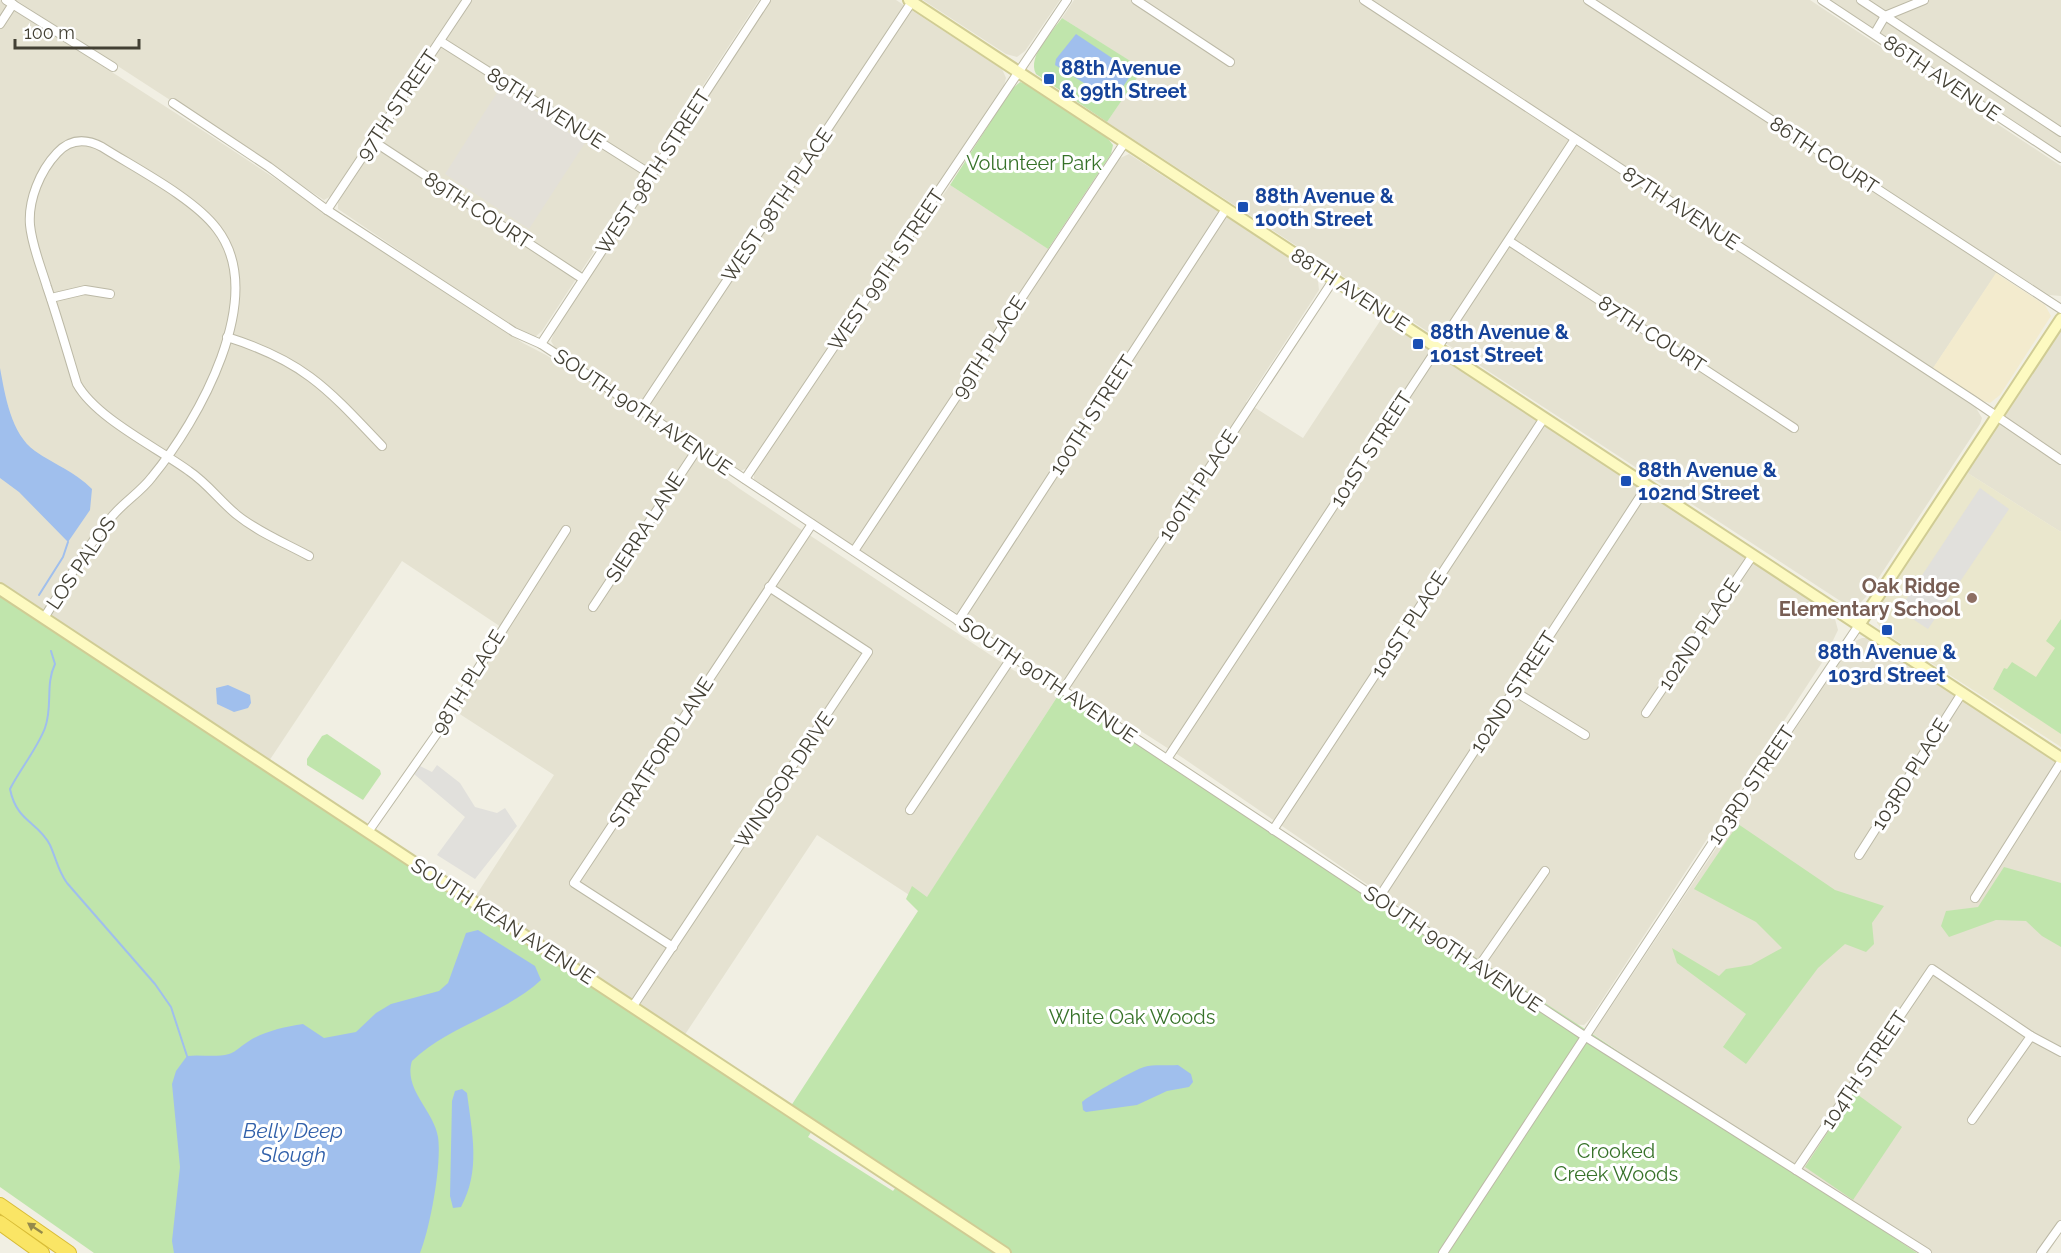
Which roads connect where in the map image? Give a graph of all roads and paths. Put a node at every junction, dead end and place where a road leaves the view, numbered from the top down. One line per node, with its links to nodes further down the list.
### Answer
1 (467, 0): 15 (street, 97TH STREET)
2 (766, 0): 25 (street, WEST 98TH STREET)
3 (1067, 0): 18 (street, WEST 99TH STREET)
4 (1136, 0): 16 (street)
5 (1364, 0): 21 (street, 87TH AVENUE)
6 (1588, 0): 33 (street, 86TH COURT)
7 (1822, 0): 14 (street, 86TH AVENUE)
8 (1861, 0): 12 (street)
9 (1924, 0): 12 (street)
10 (911, 1): 18 (street, 88TH AVENUE); 38 (street, WEST 98TH PLACE)
11 (9, 2): 13 (street); 17 (street)
12 (1885, 16): 14 (street); 20 (street)
13 (0, 24)
14 (1875, 33): 24 (street, 86TH AVENUE)
15 (440, 41): 22 (street, 97TH STREET); 25 (street, 89TH AVENUE)
16 (1230, 62)
17 (113, 67)
18 (1019, 73): 23 (street, 88TH AVENUE); 46 (street, WEST 99TH STREET)
19 (173, 103): 27 (street, SOUTH 90TH AVENUE)
20 (2061, 132)
21 (1575, 139): 28 (street, 101ST STREET); 39 (street, 87TH AVENUE)
22 (373, 141): 27 (street, 97TH STREET); 29 (street, 89TH COURT)
23 (1125, 142): 26 (street, 88TH AVENUE); 50 (street, 99TH PLACE)
24 (2061, 158)
25 (652, 175): 29 (street, WEST 98TH STREET)
26 (1226, 209): 30 (street, 88TH AVENUE); 57 (street, 100TH STREET)
27 (327, 210): 36 (street, SOUTH 90TH AVENUE)
28 (1509, 241): 37 (street, 101ST STREET); 41 (street, 87TH COURT)
29 (583, 279): 36 (street, WEST 98TH STREET)
30 (1334, 279): 37 (street, 88TH AVENUE); 60 (street, 100TH PLACE)
31 (110, 294): 32 (street)
32 (51, 298): 35 (street, LOS PALOS); 44 (street)
33 (2061, 309)
34 (2061, 319): 39 (street, 103RD STREET)
35 (227, 337): 42 (street); 44 (street, LOS PALOS)
36 (541, 344): 38 (street, SOUTH 90TH AVENUE)
37 (1437, 348): 40 (street, 88TH AVENUE); 66 (street, 101ST STREET)
38 (641, 410): 43 (street, SOUTH 90TH AVENUE)
39 (1996, 417): 45 (street, 87TH AVENUE); 58 (street, 103RD STREET)
40 (1544, 418): 47 (street, 88TH AVENUE); 69 (street, 101ST PLACE)
41 (1794, 428)
42 (382, 446)
43 (698, 448): 46 (street, SOUTH 90TH AVENUE); 55 (street, SIERRA LANE)
44 (167, 455): 52 (street); 56 (street, LOS PALOS)
45 (2061, 460)
46 (745, 479): 48 (street, SOUTH 90TH AVENUE)
47 (1647, 486): 51 (street, 88TH AVENUE); 61 (street, 102ND STREET)
48 (812, 524): 50 (street, SOUTH 90TH AVENUE); 53 (street, STRATFORD LANE)
49 (566, 530): 70 (street, 98TH PLACE)
50 (854, 551): 57 (street, SOUTH 90TH AVENUE)
51 (1753, 555): 58 (street, 88TH AVENUE); 63 (street, 102ND PLACE)
52 (309, 556)
53 (769, 587): 75 (street, WINDSOR DRIVE); 75 (street, STRATFORD LANE)
54 (0, 589): 56 (street, SOUTH KEAN AVENUE)
55 (593, 607)
56 (44, 618): 70 (street, SOUTH KEAN AVENUE)
57 (958, 621): 59 (street, SOUTH 90TH AVENUE)
58 (1859, 625): 62 (street, 88TH AVENUE); 79 (street, 103RD STREET)
59 (1012, 657): 60 (street, SOUTH 90TH AVENUE); 68 (street)
60 (1063, 690): 66 (street, SOUTH 90TH AVENUE)
61 (1514, 691): 64 (street); 74 (street, 102ND STREET)
62 (1962, 693): 65 (street, 88TH AVENUE); 71 (street, 103RD PLACE)
63 (1646, 713)
64 (1585, 735)
65 (2061, 758)
66 (1167, 759): 69 (street, SOUTH 90TH AVENUE)
67 (2061, 762): 73 (street)
68 (910, 810)
69 (1273, 830): 74 (street, SOUTH 90TH AVENUE)
70 (368, 832): 77 (street, SOUTH KEAN AVENUE)
71 (1859, 855)
72 (1545, 871): 76 (street)
73 (1975, 898)
74 (1378, 899): 76 (street, SOUTH 90TH AVENUE)
75 (673, 947): 77 (street, WINDSOR DRIVE)
76 (1479, 966): 79 (street, SOUTH 90TH AVENUE)
77 (633, 1006): 88 (street, SOUTH KEAN AVENUE)
78 (2031, 1036): 80 (street); 81 (street); 82 (street, 104TH STREET)
79 (1586, 1037): 82 (street, SOUTH 90TH AVENUE); 89 (street, 103RD STREET)
80 (2061, 1052)
81 (1972, 1120)
82 (1796, 1170): 90 (street, SOUTH 90TH AVENUE)
83 (0, 1205): 87 (highway, one-way to 83)
84 (0, 1223): 86 (highway)
85 (2061, 1225): 91 (street)
86 (42, 1253)
87 (69, 1253)
88 (1005, 1253)
89 (1443, 1253)
90 (1927, 1253)
91 (2041, 1253)

